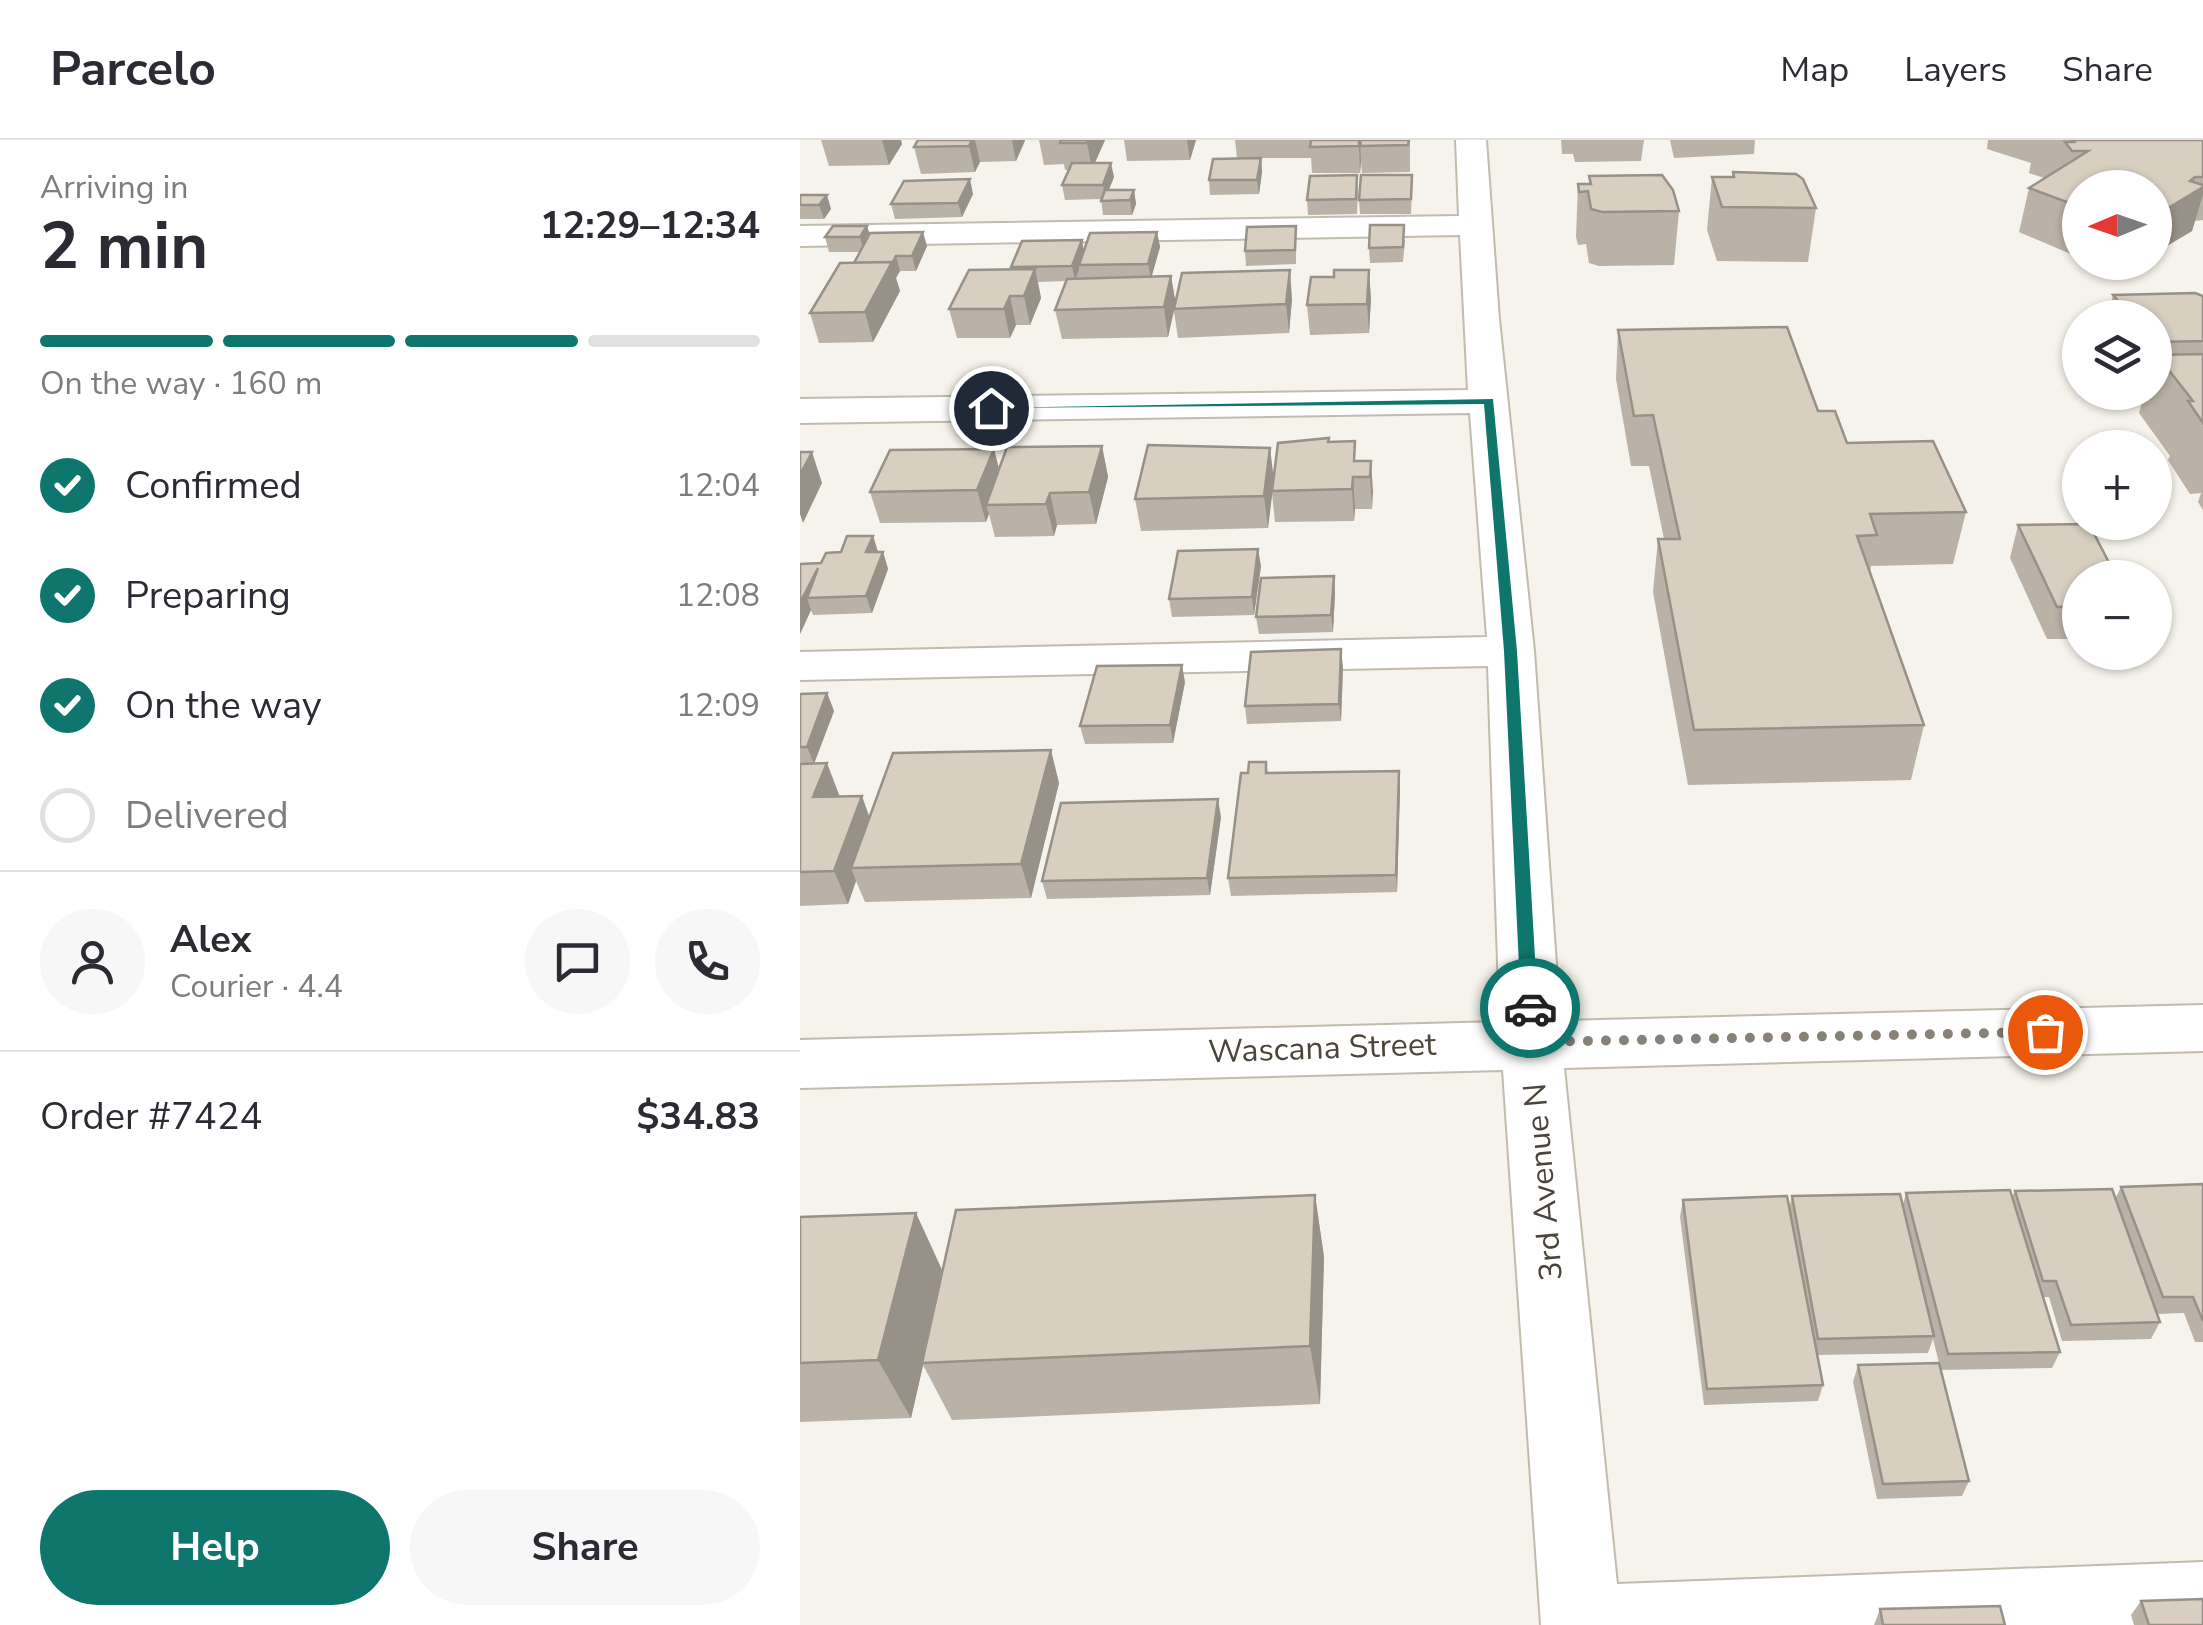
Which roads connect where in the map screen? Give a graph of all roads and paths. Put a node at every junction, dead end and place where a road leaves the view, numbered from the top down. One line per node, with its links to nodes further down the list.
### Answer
1 (1471, 140): 2 (street, 3rd Avenue N)
2 (1478, 225): 3 (street); 4 (street, 3rd Avenue N)
3 (800, 236)
4 (1489, 401): 5 (street); 6 (street, 3rd Avenue N)
5 (800, 411)
6 (1510, 651): 7 (street); 9 (street, 3rd Avenue N)
7 (800, 666)
8 (2203, 1028): 9 (street, Wascana Street)
9 (1532, 1042): 10 (street, Wascana Street); 12 (street, 3rd Avenue N)
10 (800, 1064)
11 (2203, 1602): 13 (street)
12 (1581, 1625)
13 (1611, 1625)

